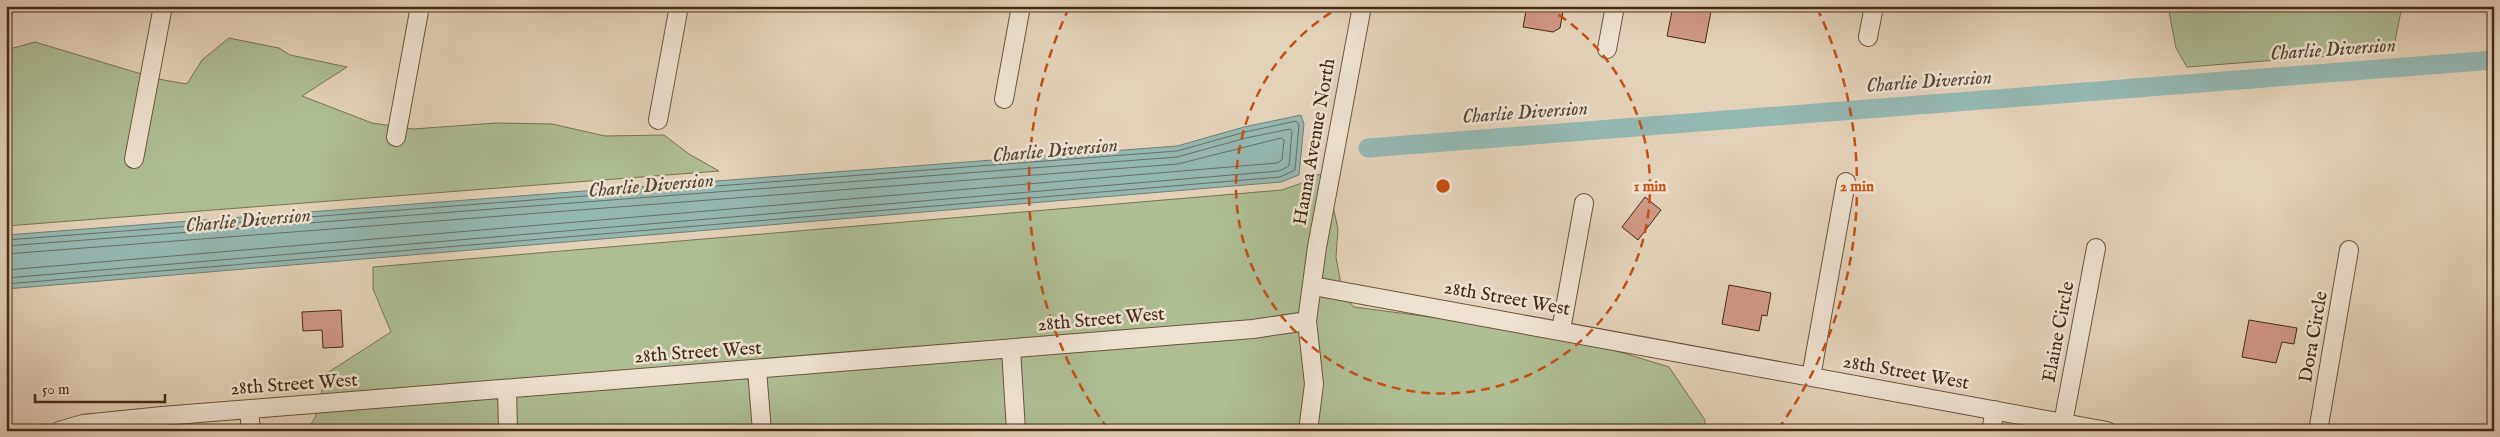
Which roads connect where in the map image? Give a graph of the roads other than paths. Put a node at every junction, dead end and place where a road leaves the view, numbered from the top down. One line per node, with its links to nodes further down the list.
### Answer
1 (163, 6): 13 (street)
2 (420, 6): 12 (street)
3 (679, 6): 11 (street)
4 (1021, 6): 10 (street)
5 (1362, 6): 18 (street, Hanna Avenue North)
6 (1615, 6): 9 (street)
7 (1874, 6): 8 (street)
8 (1868, 37)
9 (1607, 49)
10 (1004, 99)
11 (658, 120)
12 (396, 137)
13 (134, 159)
14 (1846, 182): 23 (street)
15 (1584, 203): 20 (street)
16 (2096, 248): 27 (street, Elaine Circle)
17 (2349, 250): 36 (street, Dora Circle)
18 (1313, 286): 19 (street); 20 (street, 28th Street West)
19 (1307, 321): 21 (street, 28th Street West); 33 (street)
20 (1561, 330): 23 (street, 28th Street West)
21 (1011, 349): 22 (street, 28th Street West); 32 (street)
22 (757, 370): 24 (street, 28th Street West); 31 (street)
23 (1811, 377): 26 (street, 28th Street West)
24 (507, 390): 25 (street, 28th Street West); 30 (street)
25 (249, 410): 28 (street, 28th Street West); 29 (street)
26 (1995, 410): 27 (street, 28th Street West); 34 (street)
27 (2063, 423): 35 (street, 28th Street West)
28 (59, 431)
29 (252, 431)
30 (508, 431)
31 (762, 431)
32 (1016, 431)
33 (1308, 431)
34 (1991, 431)
35 (2107, 431)
36 (2318, 431)

